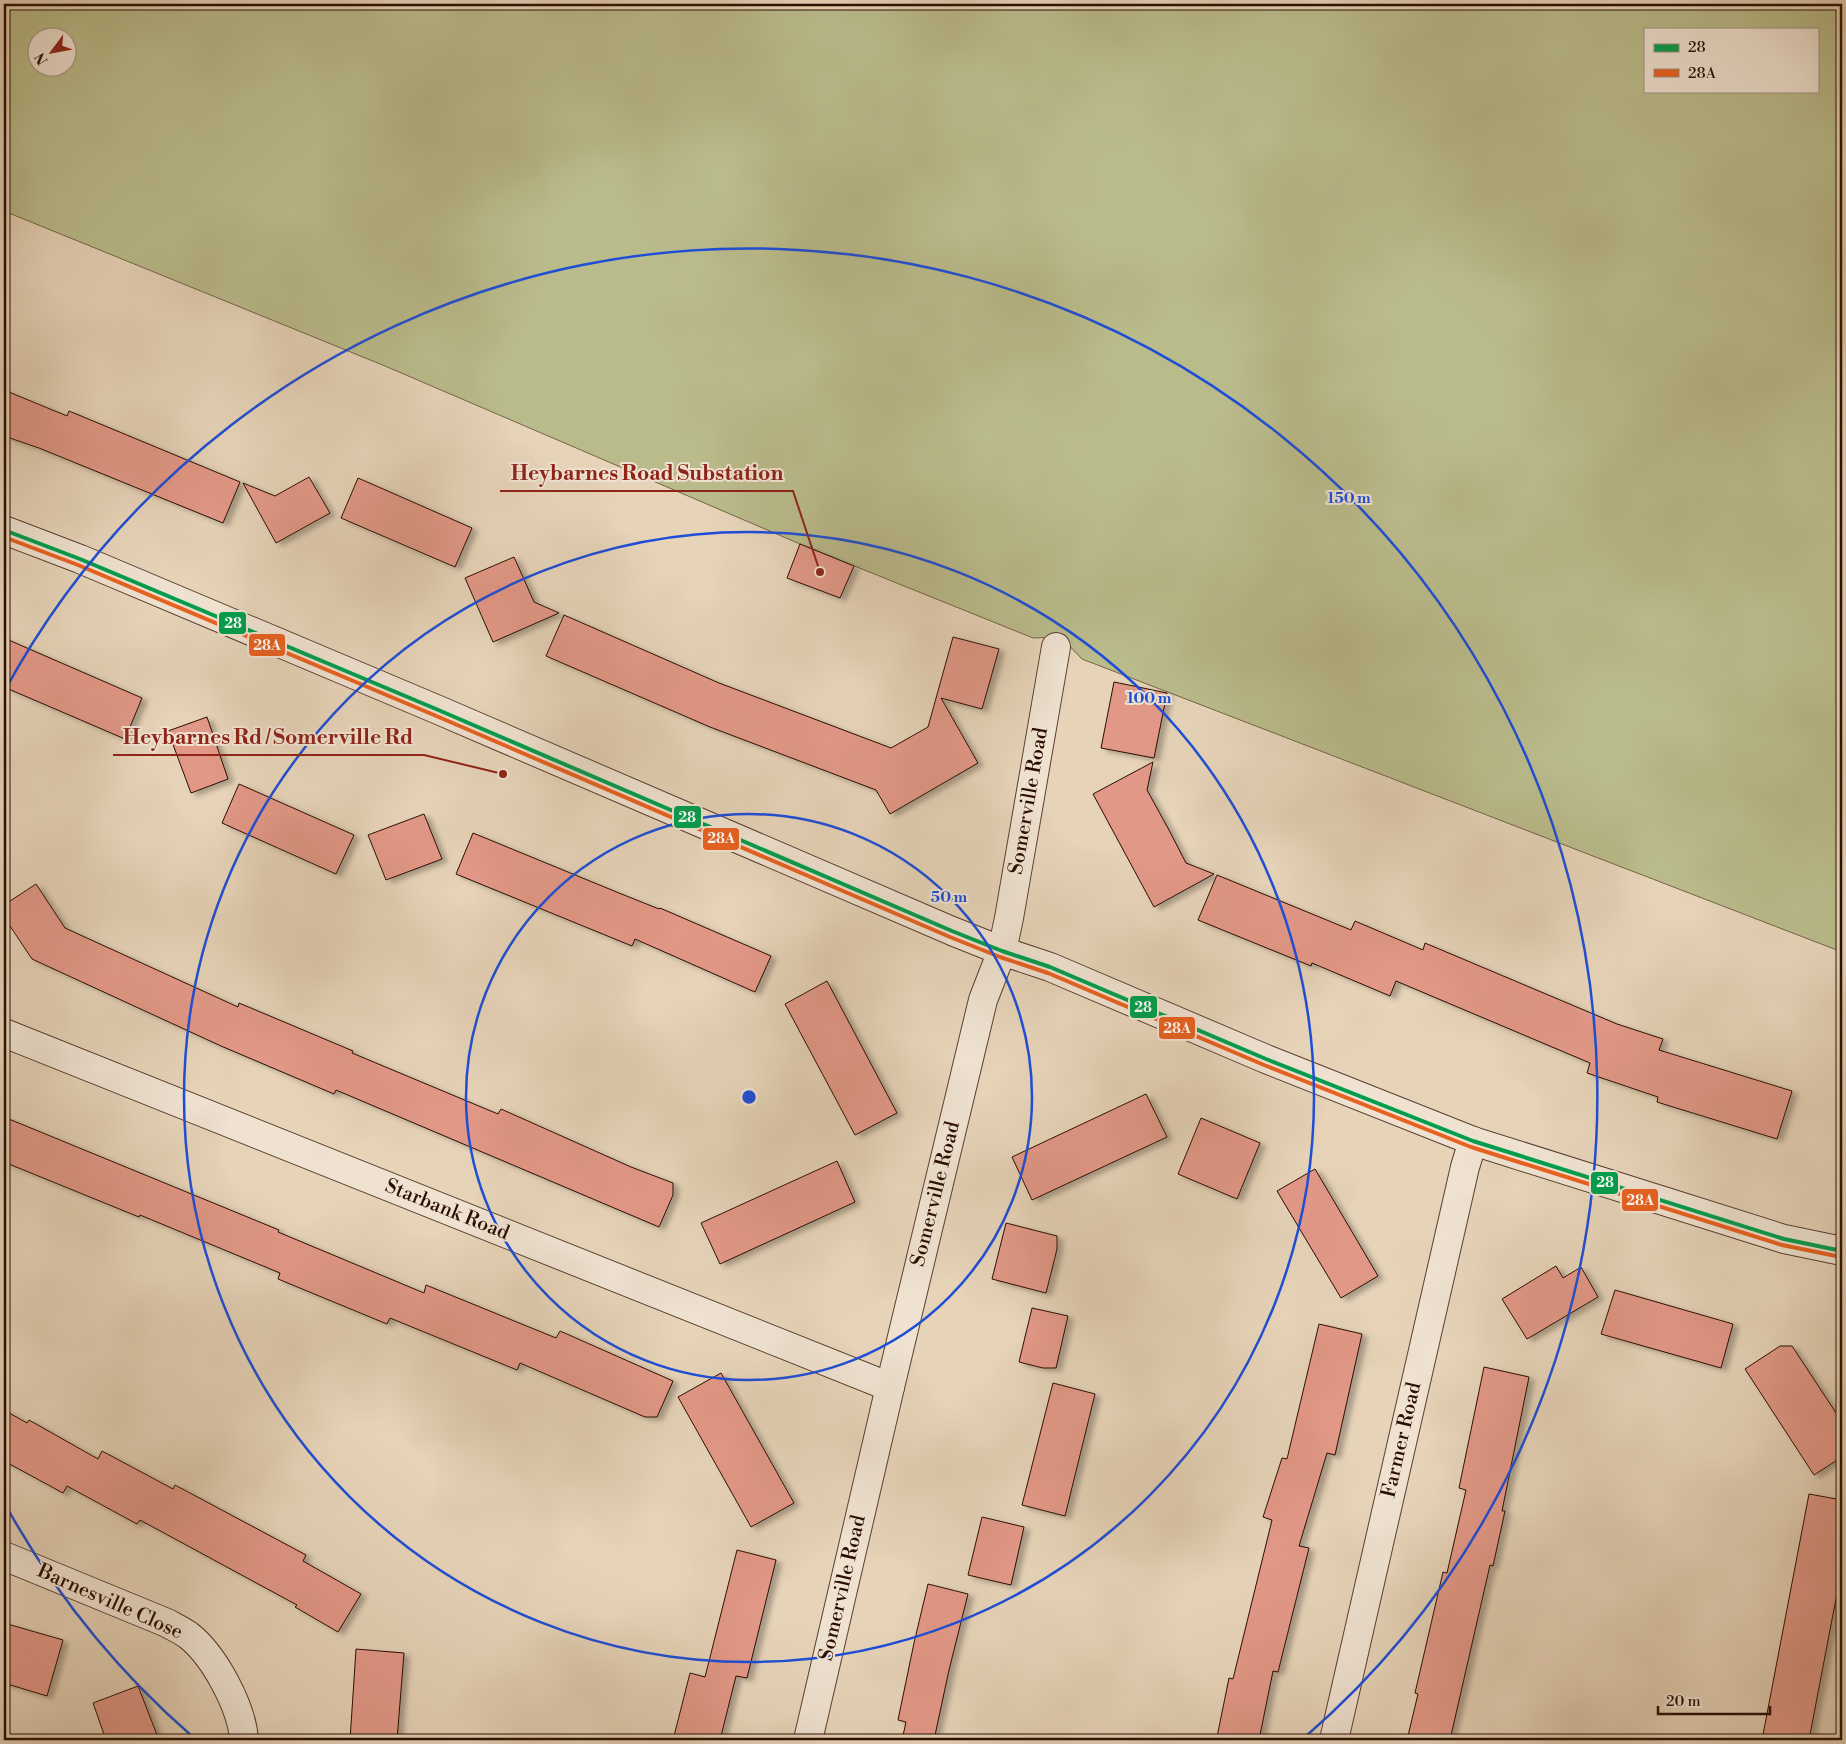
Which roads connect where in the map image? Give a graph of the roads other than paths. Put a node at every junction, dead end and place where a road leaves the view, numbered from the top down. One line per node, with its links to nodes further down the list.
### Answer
1 (4, 530): 3 (street)
2 (1056, 647): 3 (street, Somerville Road)
3 (1002, 952): 5 (street); 7 (street, Somerville Road)
4 (4, 1033): 7 (street, Starbank Road)
5 (1473, 1141): 6 (street); 11 (street, Farmer Road)
6 (1842, 1251)
7 (890, 1387): 10 (street, Somerville Road)
8 (4, 1556): 9 (street, Barnesville Close)
9 (244, 1740)
10 (808, 1740)
11 (1334, 1740)

